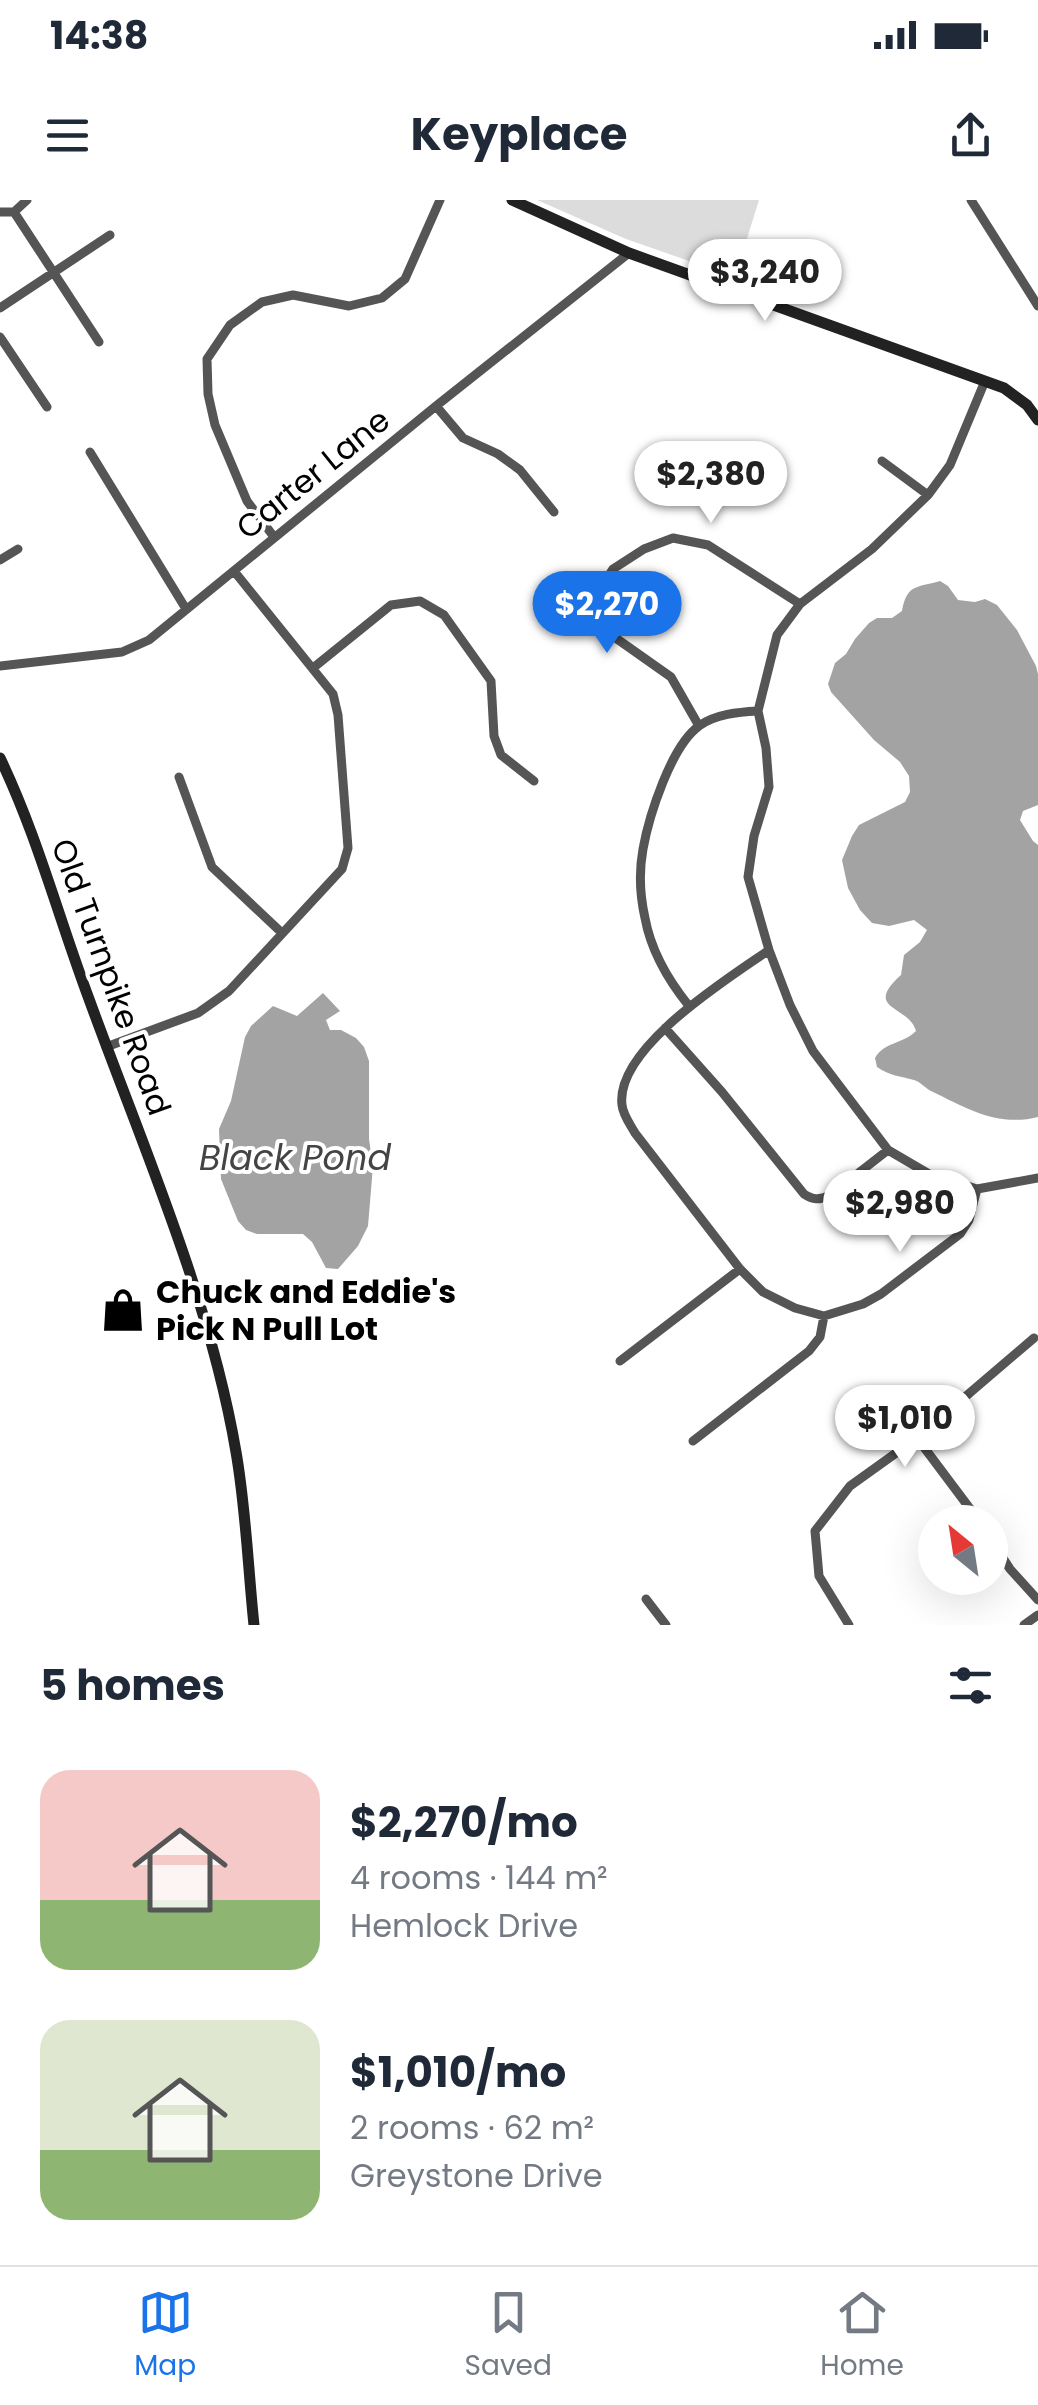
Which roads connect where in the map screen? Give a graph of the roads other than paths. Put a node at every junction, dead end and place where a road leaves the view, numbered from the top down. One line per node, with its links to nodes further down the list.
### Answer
1 (27, 200): 6 (street)
2 (440, 200): 22 (street)
3 (512, 200): 8 (main road)
4 (971, 200): 10 (street)
5 (0, 212): 6 (street)
6 (14, 212): 9 (street)
7 (110, 235): 9 (street)
8 (629, 253): 14 (main road); 15 (street, Carter Lane)
9 (54, 273): 11 (street); 13 (street)
10 (1038, 306)
11 (0, 308)
12 (0, 337): 16 (street)
13 (100, 342)
14 (985, 380): 17 (main road); 20 (street)
15 (436, 406): 21 (street); 22 (street, Carter Lane)
16 (47, 408)
17 (1038, 420)
18 (90, 452): 27 (street)
19 (882, 461): 20 (street)
20 (928, 496): 26 (street)
21 (554, 512)
22 (274, 536): 25 (street, Carter Lane)
23 (18, 549): 24 (street)
24 (0, 560)
25 (234, 570): 27 (street, Carter Lane); 29 (street)
26 (800, 604): 30 (street); 31 (street)
27 (186, 609): 28 (street, Carter Lane)
28 (0, 666)
29 (313, 668): 34 (street); 35 (street)
30 (758, 710): 31 (street); 36 (street)
31 (699, 726): 37 (street)
32 (0, 758): 39 (main road, Old Turnpike Road)
33 (179, 777): 35 (street)
34 (534, 780)
35 (282, 933): 39 (street)
36 (769, 950): 37 (street); 40 (street)
37 (689, 1006): 38 (street)
38 (665, 1028): 40 (street); 43 (street)
39 (106, 1047): 54 (main road, Old Turnpike Road)
40 (888, 1150): 42 (street)
41 (1038, 1178): 42 (street)
42 (977, 1189): 44 (street)
43 (740, 1270): 44 (street); 46 (street)
44 (824, 1316): 48 (street)
45 (1034, 1338): 47 (street)
46 (620, 1361)
47 (918, 1438): 49 (street); 56 (street)
48 (693, 1440)
49 (967, 1505)
50 (1008, 1566): 52 (street)
51 (646, 1599): 55 (street)
52 (1038, 1600)
53 (1038, 1614): 57 (street)
54 (254, 1625)
55 (666, 1625)
56 (849, 1625)
57 (1024, 1625)

